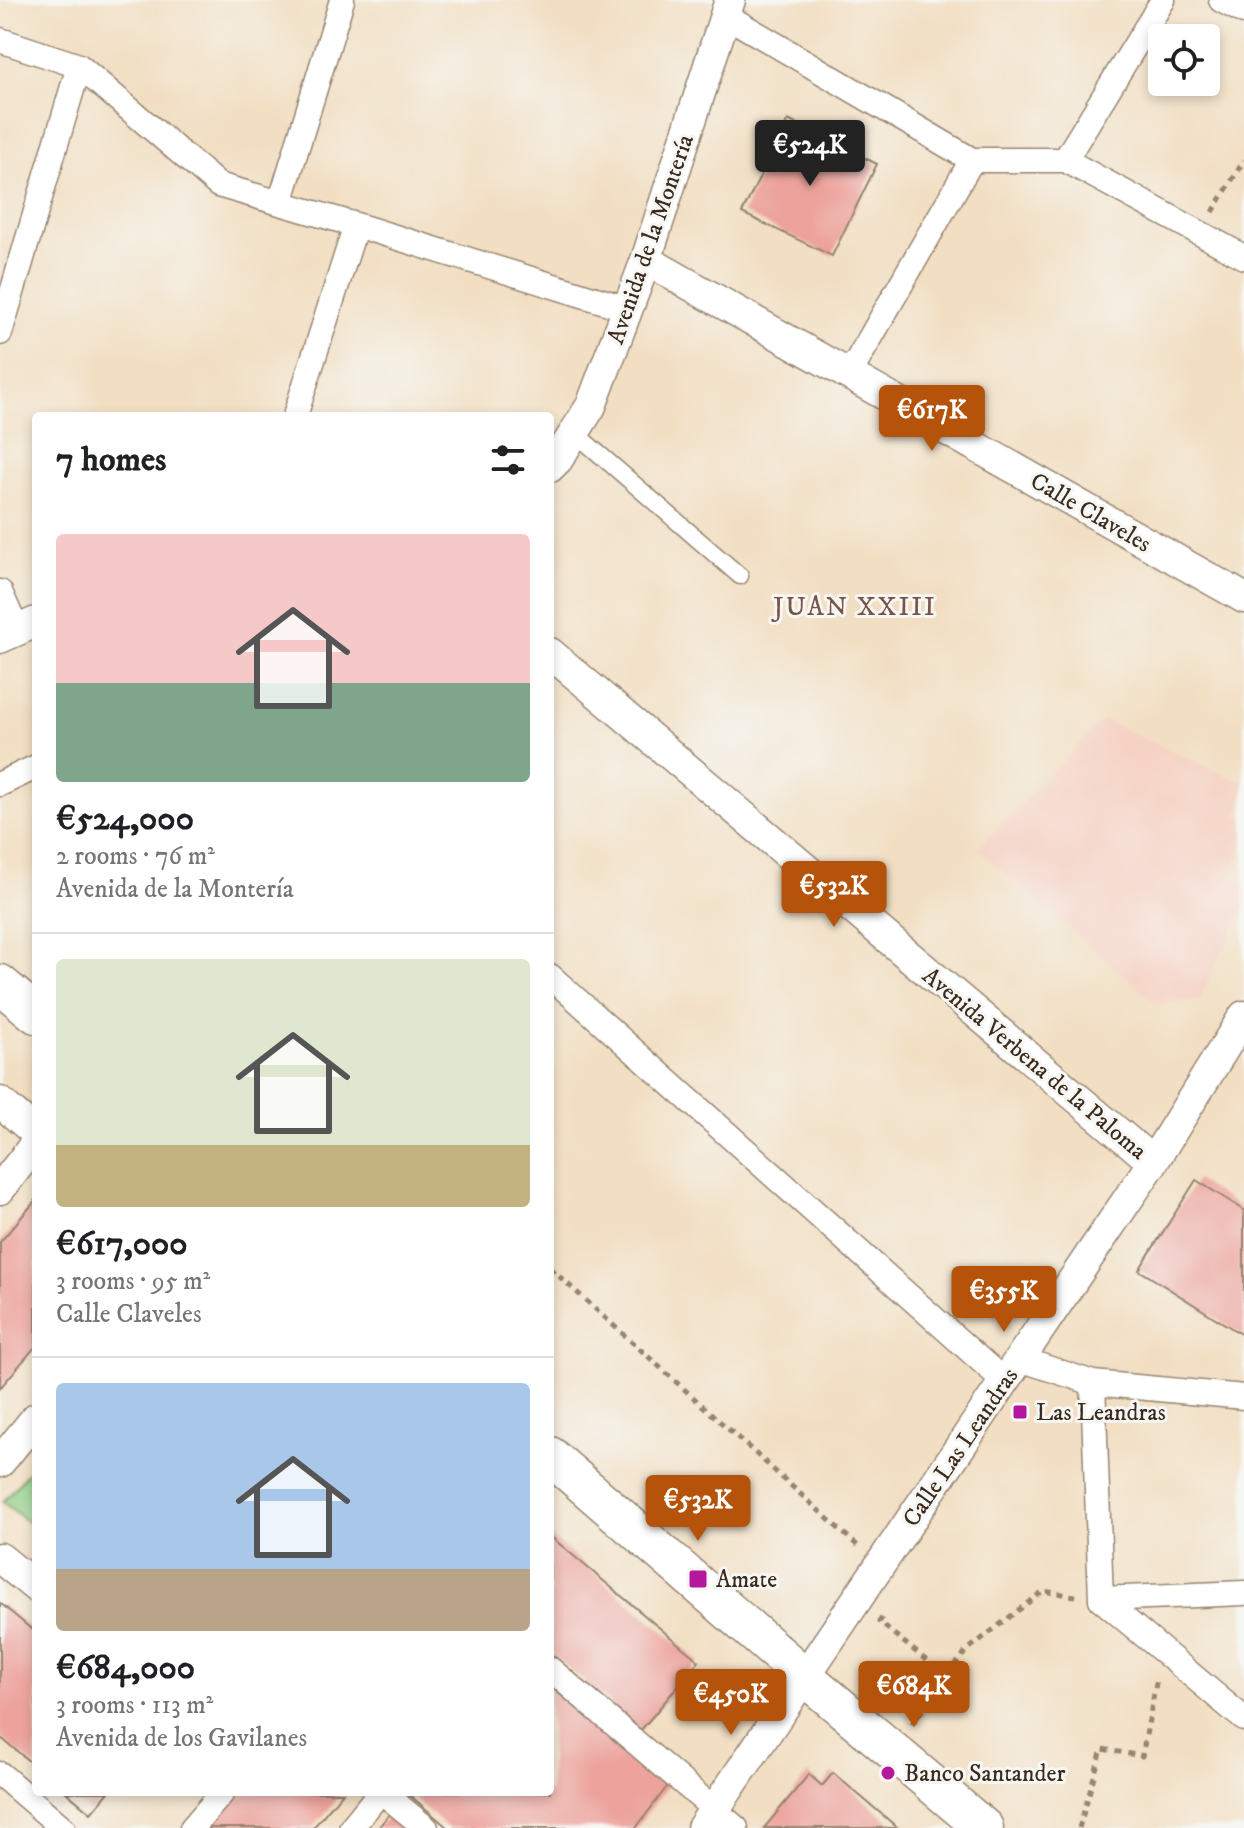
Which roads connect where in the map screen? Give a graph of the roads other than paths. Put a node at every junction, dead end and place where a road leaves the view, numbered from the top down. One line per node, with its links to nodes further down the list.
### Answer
1 (342, 0): 10 (street)
2 (1163, 0): 9 (street)
3 (1221, 0): 5 (street)
4 (727, 8): 8 (street); 13 (street, Avenida de la Montería)
5 (1244, 12)
6 (0, 40): 7 (street)
7 (79, 66): 10 (street); 15 (street)
8 (972, 160): 9 (street); 16 (street)
9 (1065, 160): 12 (street)
10 (280, 203): 11 (street)
11 (356, 225): 14 (street); 17 (street)
12 (1244, 257)
13 (646, 260): 14 (street, Avenida de la Montería); 16 (street, Calle Claveles)
14 (628, 309): 18 (street, Avenida de la Montería)
15 (0, 333)
16 (849, 375): 22 (street, Calle Claveles)
17 (296, 412)
18 (575, 433): 19 (street, Avenida de la Montería); 20 (lane)
19 (554, 463)
20 (740, 576)
21 (0, 592): 23 (street)
22 (1244, 598)
23 (18, 630)
24 (554, 656): 34 (street, Avenida Verbena de la Paloma)
25 (32, 769): 26 (street)
26 (0, 784)
27 (554, 979): 36 (street)
28 (0, 984): 29 (street)
29 (32, 1011)
30 (1244, 1016): 34 (street, Calle Las Leandras)
31 (0, 1102): 32 (street)
32 (32, 1130)
33 (32, 1148): 35 (street)
34 (1153, 1162): 36 (street, Calle Las Leandras)
35 (0, 1189)
36 (1012, 1370): 37 (street); 47 (street, Calle Las Leandras)
37 (1093, 1383): 38 (street); 45 (street)
38 (1244, 1397)
39 (32, 1423): 41 (street)
40 (554, 1459): 47 (street)
41 (0, 1462)
42 (0, 1558): 43 (street)
43 (32, 1584)
44 (1244, 1593): 45 (street)
45 (1101, 1599): 48 (street)
46 (554, 1673): 53 (street)
47 (805, 1677): 53 (street, Calle Las Leandras); 58 (street)
48 (1244, 1719)
49 (0, 1774): 54 (street)
50 (220, 1796): 55 (street)
51 (378, 1796): 56 (street)
52 (386, 1796): 57 (street)
53 (718, 1822)
54 (63, 1828)
55 (192, 1828)
56 (351, 1828)
57 (426, 1828)
58 (984, 1828)

